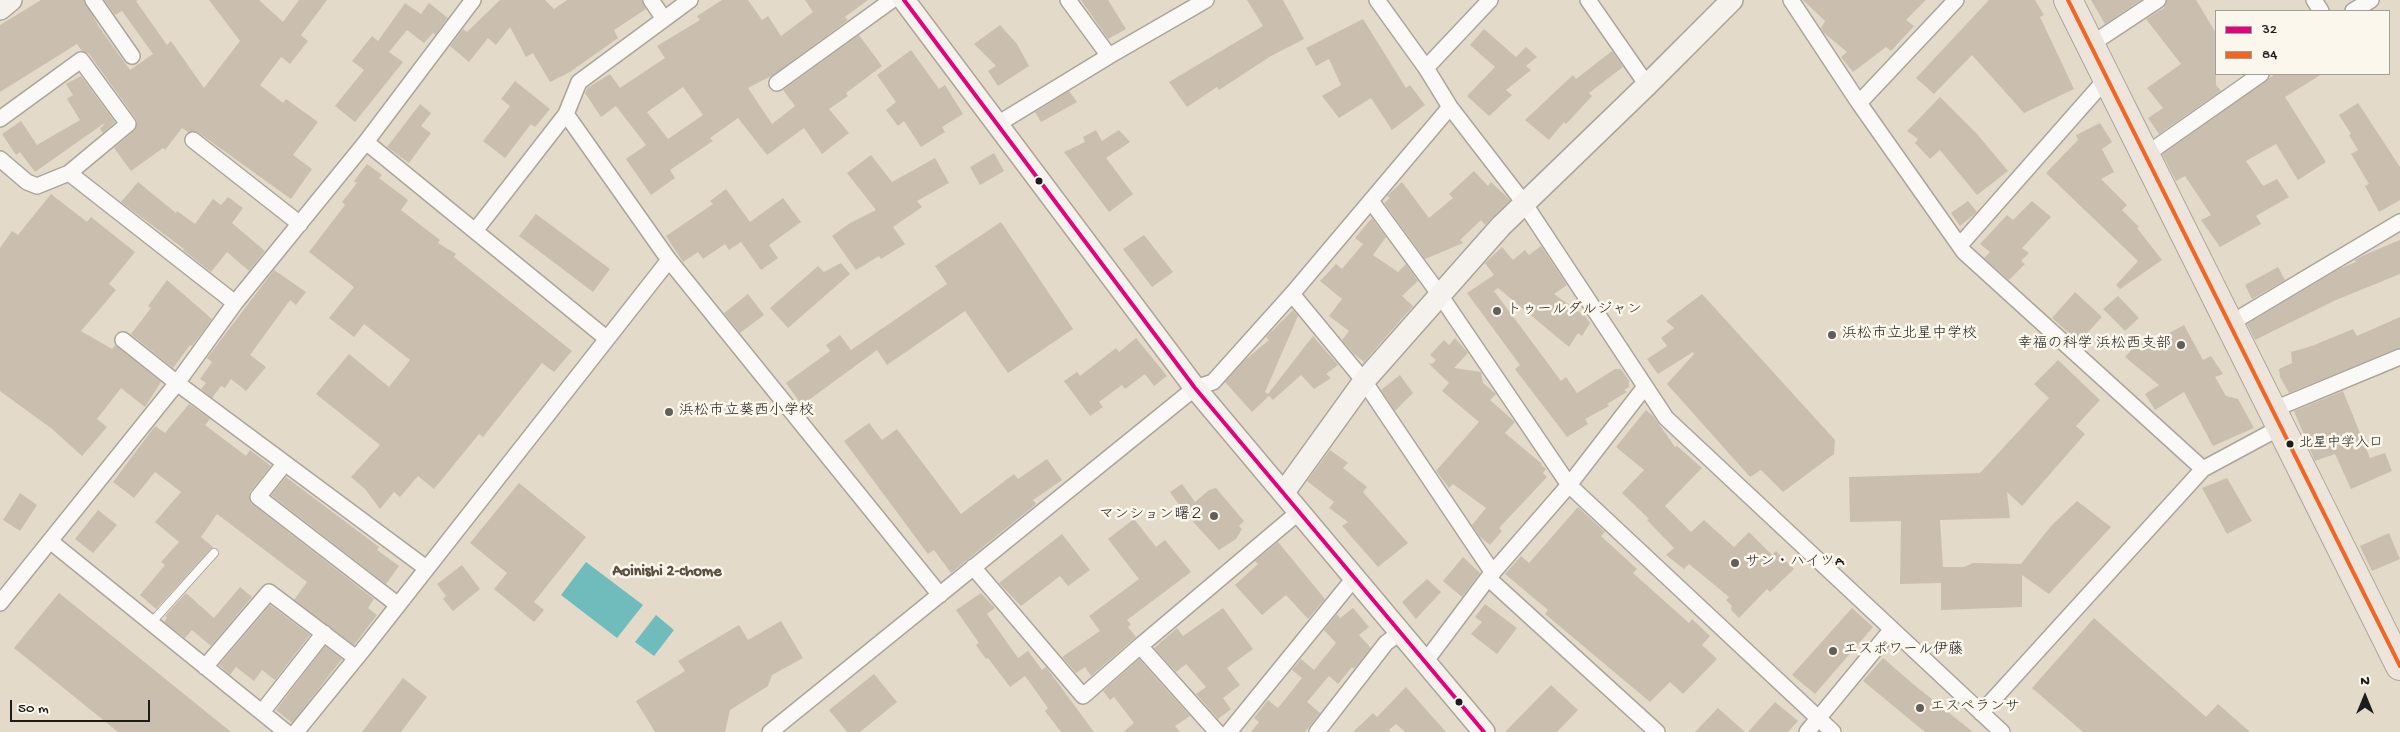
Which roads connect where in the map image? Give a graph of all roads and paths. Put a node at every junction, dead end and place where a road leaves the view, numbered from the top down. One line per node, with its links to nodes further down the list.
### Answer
1 (11, 0): 19 (main road)
2 (93, 0): 23 (street)
3 (473, 0): 36 (street)
4 (650, 0): 21 (street)
5 (690, 0): 21 (street)
6 (892, 0): 28 (street)
7 (904, 0): 34 (main road)
8 (1068, 0): 24 (street)
9 (1206, 0): 24 (street)
10 (1377, 0): 25 (street)
11 (1490, 0): 25 (street)
12 (1588, 0): 29 (street)
13 (1732, 0): 29 (main road)
14 (1791, 0): 30 (street)
15 (1956, 0): 30 (street)
16 (2068, 0): 22 (highway)
17 (2158, 0): 22 (street)
18 (2371, 0): 20 (street)
19 (0, 9)
20 (2355, 10)
21 (664, 19): 32 (street)
22 (2090, 45): 27 (highway)
23 (132, 56)
24 (1109, 56): 34 (street)
25 (1426, 68): 31 (street)
26 (2260, 75): 37 (street)
27 (2107, 78): 37 (highway); 45 (street)
28 (777, 83)
29 (1647, 85): 41 (main road)
30 (1859, 103): 45 (street)
31 (1450, 107): 40 (street); 41 (street)
32 (566, 114): 44 (street); 46 (street)
33 (0, 119): 39 (street)
34 (996, 125): 56 (main road)
35 (193, 140): 43 (street)
36 (366, 142): 43 (street); 44 (street)
37 (2144, 156): 50 (highway)
38 (0, 158): 39 (street)
39 (69, 173): 49 (street)
40 (1372, 202): 47 (street); 48 (street)
41 (1524, 203): 48 (main road); 57 (street)
42 (2400, 222): 50 (street)
43 (300, 224): 49 (street)
44 (476, 231): 51 (street)
45 (1960, 246): 60 (street)
46 (669, 260): 51 (street); 70 (street)
47 (1292, 294): 54 (street); 56 (street)
48 (1440, 295): 54 (main road); 61 (street)
49 (235, 304): 55 (street)
50 (2231, 323): 58 (highway)
51 (606, 338): 67 (street)
52 (123, 340): 55 (street)
53 (2400, 357): 58 (street)
54 (1364, 382): 62 (main road); 68 (street)
55 (177, 383): 59 (street); 64 (street)
56 (1195, 388): 62 (main road); 66 (street)
57 (1644, 388): 61 (street); 74 (street)
58 (2276, 419): 60 (street); 76 (highway)
59 (285, 463): 67 (street); 72 (street)
60 (2203, 469): 84 (street)
61 (1569, 485): 68 (street); 85 (street)
62 (1284, 492): 63 (main road)
63 (1300, 511): 69 (main road); 78 (street)
64 (50, 542): 71 (street); 73 (street)
65 (214, 553): 73 (lane)
66 (973, 567): 70 (street); 78 (street)
67 (426, 568): 72 (street)
68 (1491, 575): 80 (street); 93 (street)
69 (1355, 577): 75 (main road); 91 (street)
70 (940, 595): 89 (street)
71 (0, 603)
72 (398, 605): 79 (street)
73 (151, 624): 82 (street)
74 (1892, 629): 84 (street); 85 (street)
75 (1400, 632): 80 (main road); 92 (street)
76 (2392, 632): 81 (highway)
77 (324, 634): 79 (street); 82 (street); 83 (street)
78 (1140, 646): 90 (street)
79 (356, 658): 88 (street)
80 (1425, 662): 86 (main road)
81 (2400, 666)
82 (206, 667): 83 (street)
83 (262, 712): 87 (street)
84 (1981, 713): 96 (street)
85 (1818, 718): 94 (street); 95 (street)
86 (1480, 731)
87 (286, 732)
88 (296, 732)
89 (770, 732)
90 (1216, 732)
91 (1229, 732)
92 (1318, 732)
93 (1657, 732)
94 (1807, 732)
95 (1833, 732)
96 (2002, 732)

